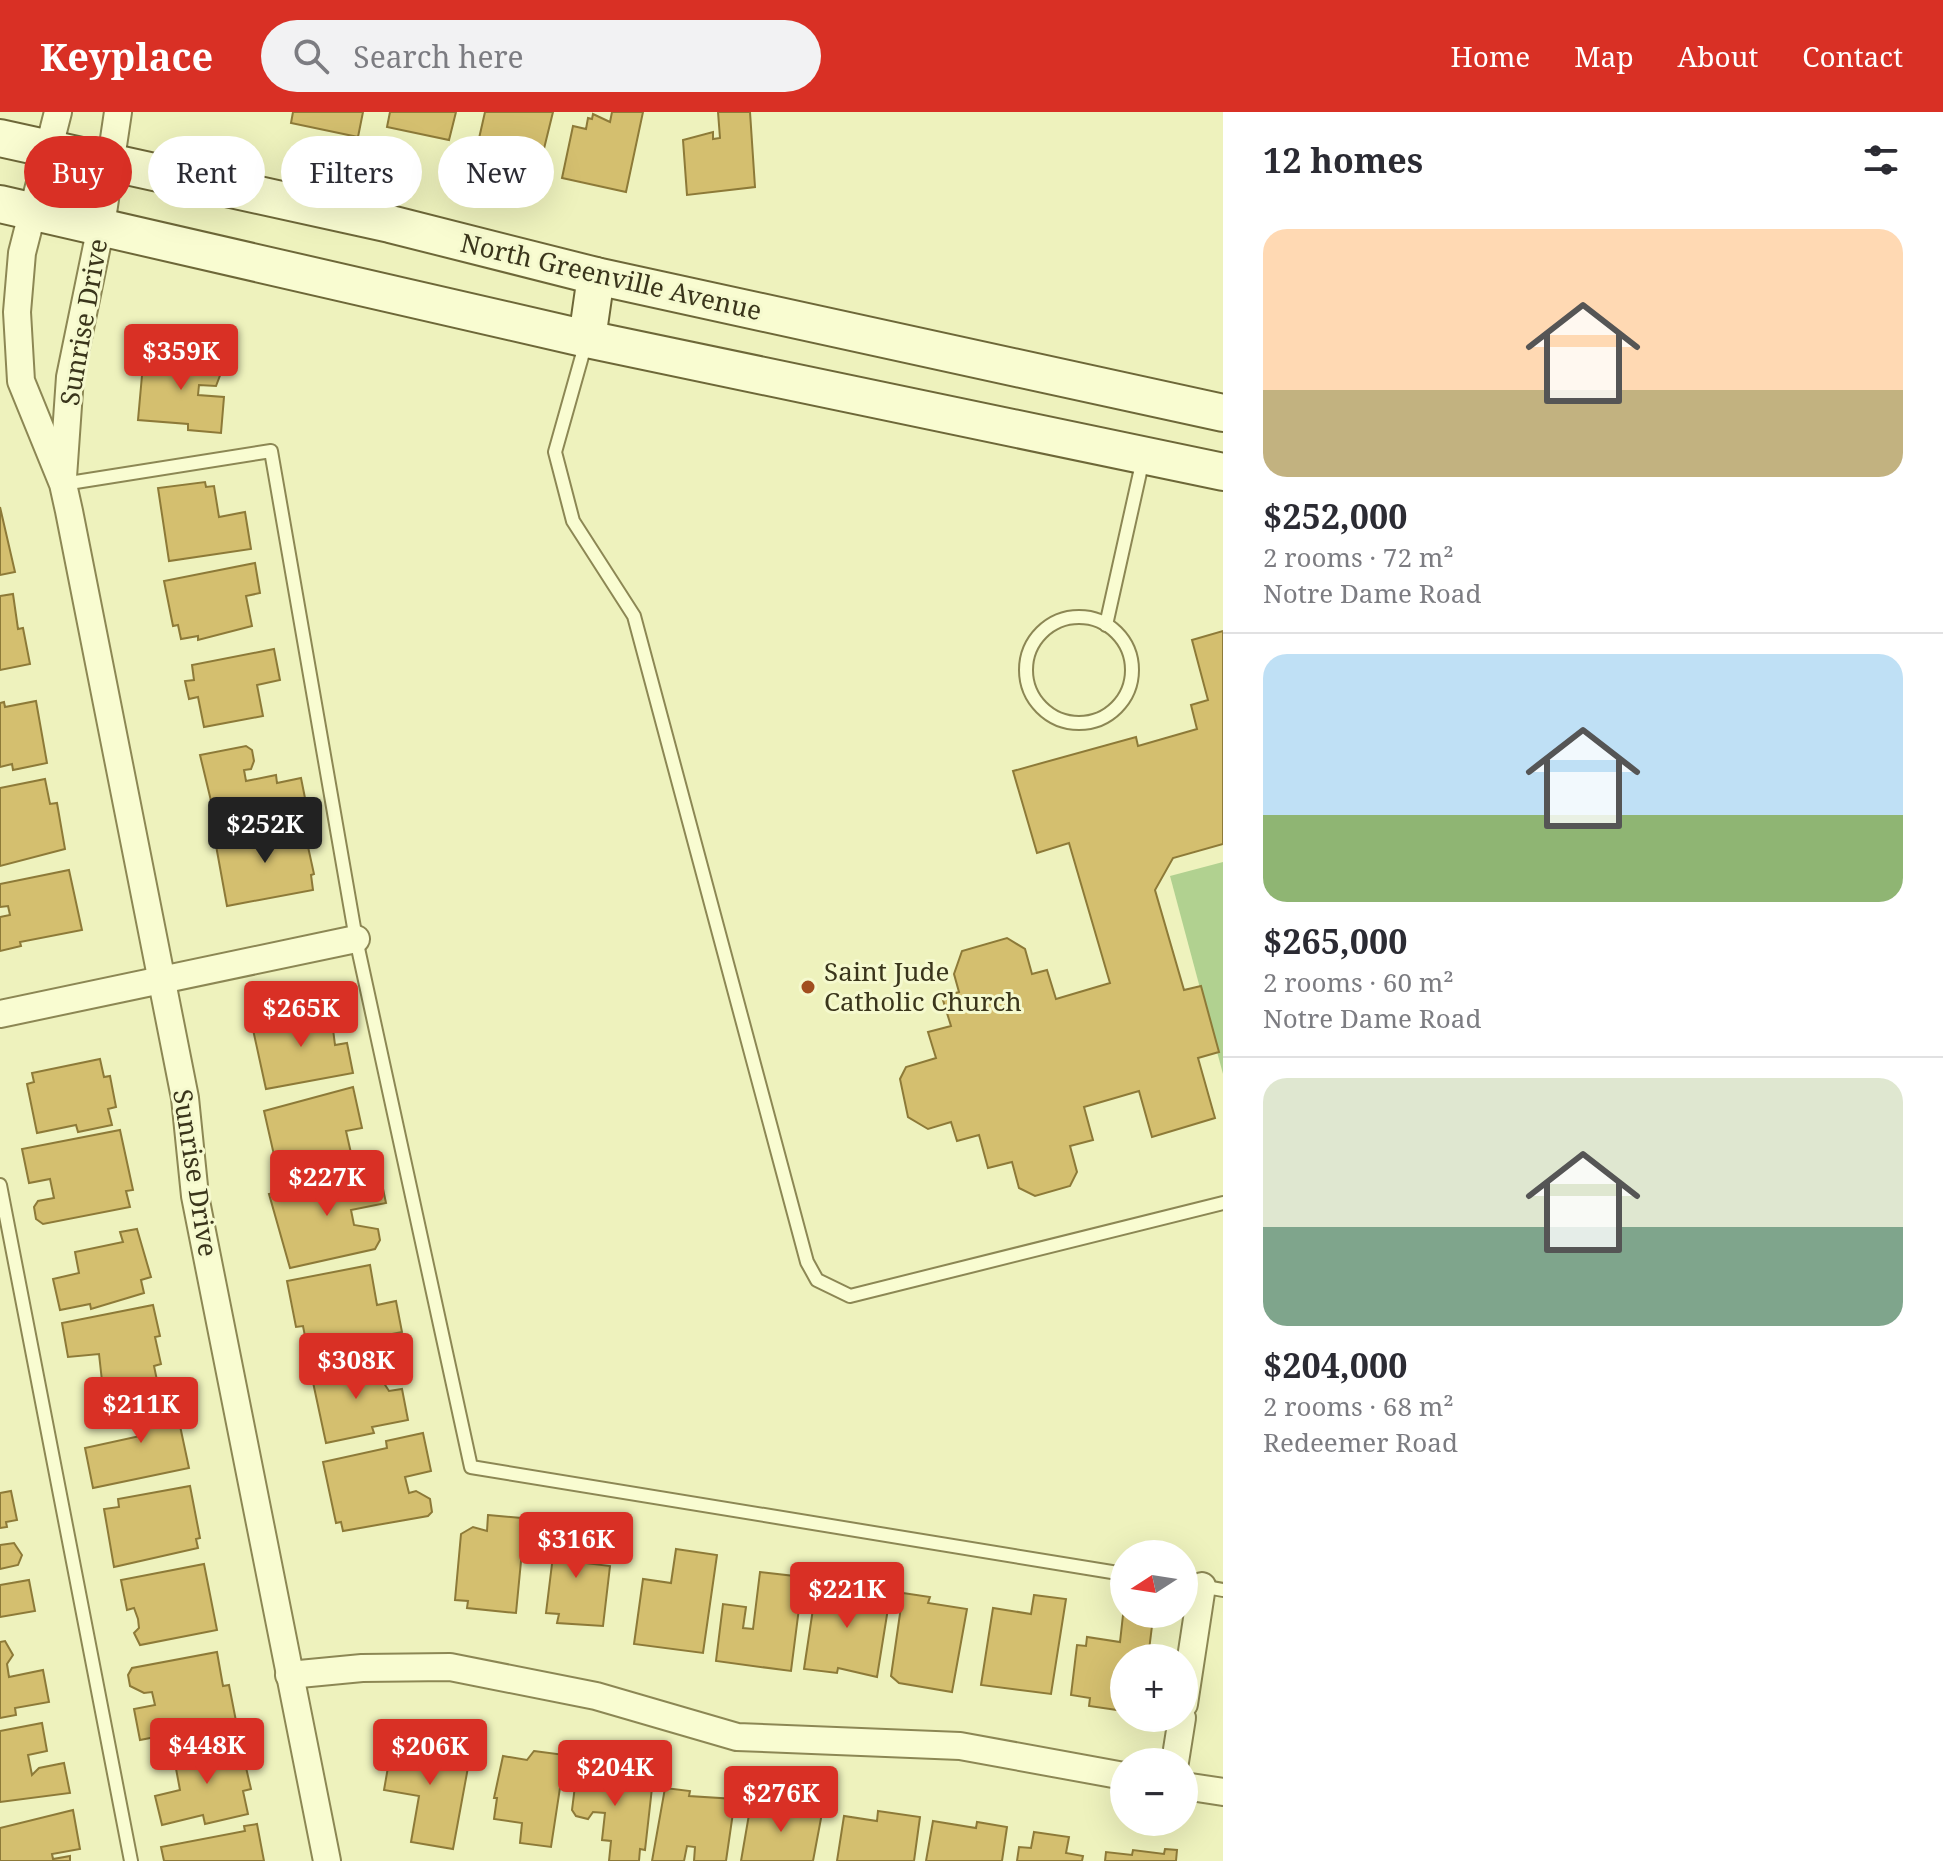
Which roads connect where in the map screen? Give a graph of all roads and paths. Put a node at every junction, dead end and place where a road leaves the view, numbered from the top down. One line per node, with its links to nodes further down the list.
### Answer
1 (58, 112): 3 (street, Sunrise Drive)
2 (118, 112): 4 (street, Sunrise Drive)
3 (52, 136)
4 (115, 136)
5 (0, 138): 6 (main road, North Greenville Avenue)
6 (24, 143)
7 (132, 166): 11 (main road, North Greenville Avenue)
8 (17, 207): 10 (main road); 16 (street, Sunrise Drive)
9 (104, 208): 10 (street, Sunrise Drive)
10 (101, 226): 12 (main road); 16 (street, Sunrise Drive)
11 (596, 276): 12 (main road); 13 (main road, North Greenville Avenue)
12 (587, 339): 14 (main road); 22 (lane)
13 (1223, 413)
14 (1143, 456): 15 (main road); 17 (lane)
15 (1223, 472)
16 (63, 484): 18 (lane); 19 (street, Sunrise Drive)
17 (1106, 625): 17 (lane)
18 (356, 939): 19 (street); 23 (lane)
19 (161, 980): 20 (street); 26 (street, Sunrise Drive)
20 (0, 1014)
21 (0, 1185): 30 (lane)
22 (1223, 1203)
23 (1110, 1572)
24 (1203, 1586): 25 (street)
25 (1194, 1644)
26 (289, 1675): 27 (street); 31 (street, Sunrise Drive)
27 (1110, 1773)
28 (1198, 1788): 29 (street)
29 (1223, 1792)
30 (131, 1861)
31 (327, 1861)

